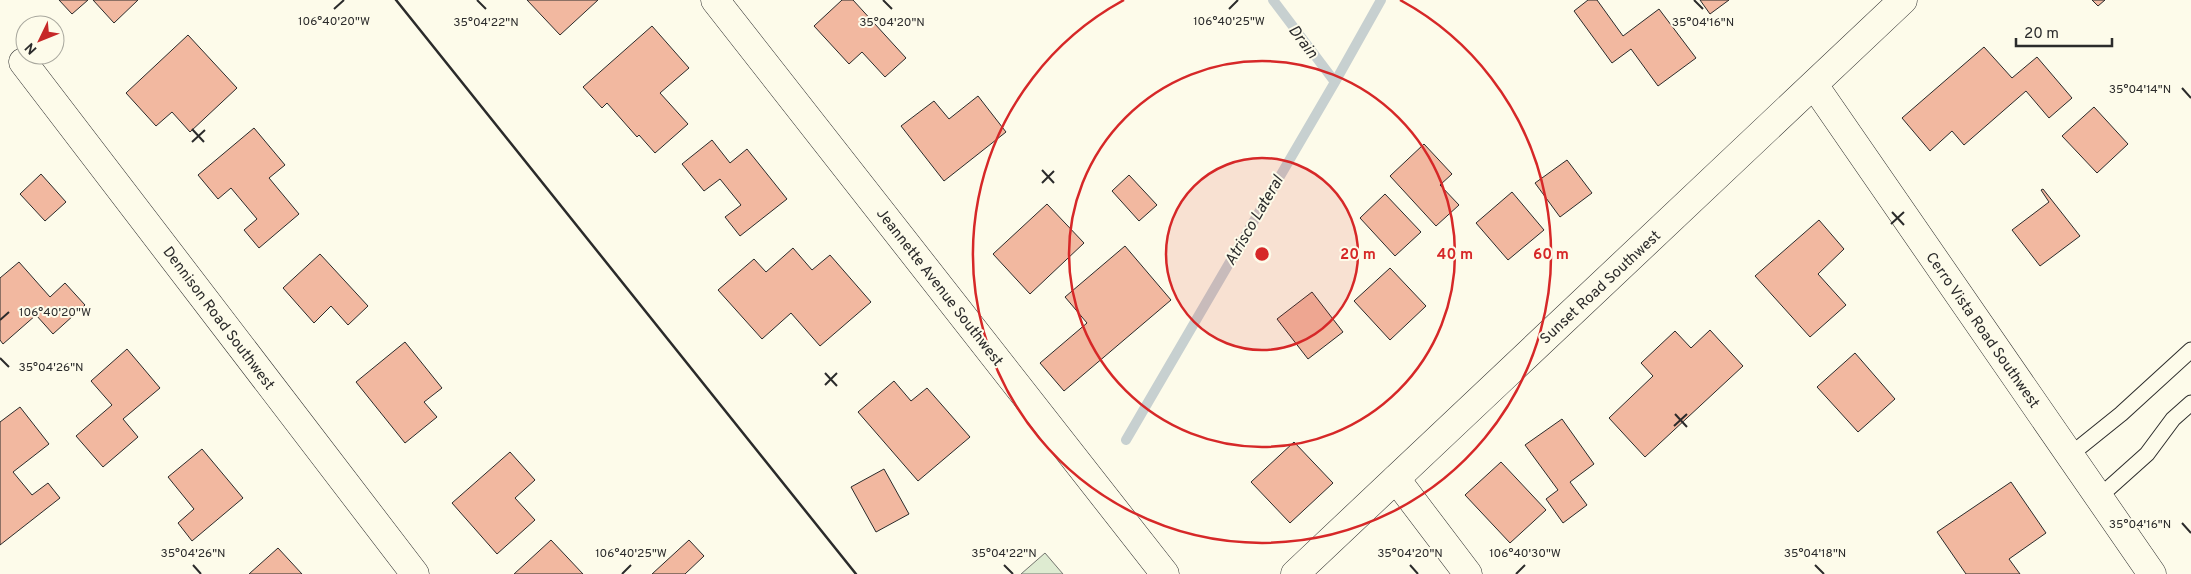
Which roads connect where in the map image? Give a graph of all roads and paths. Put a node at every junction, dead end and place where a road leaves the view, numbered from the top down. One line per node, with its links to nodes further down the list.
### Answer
1 (715, 0): 11 (street, Jeannette Avenue Southwest)
2 (1903, 0): 4 (street, Sunset Road Southwest)
3 (25, 65): 10 (street, Dennison Road Southwest)
4 (1814, 85): 7 (street, Cerro Vista Road Southwest); 8 (street, Sunset Road Southwest)
5 (2191, 350): 7 (lane)
6 (2191, 403): 9 (lane)
7 (2070, 455): 9 (street, Cerro Vista Road Southwest)
8 (1396, 480): 12 (street, Sunset Road Southwest); 13 (street)
9 (2099, 497): 14 (street, Cerro Vista Road Southwest)
10 (414, 574)
11 (1165, 574)
12 (1296, 574)
13 (1468, 574)
14 (2152, 574)

